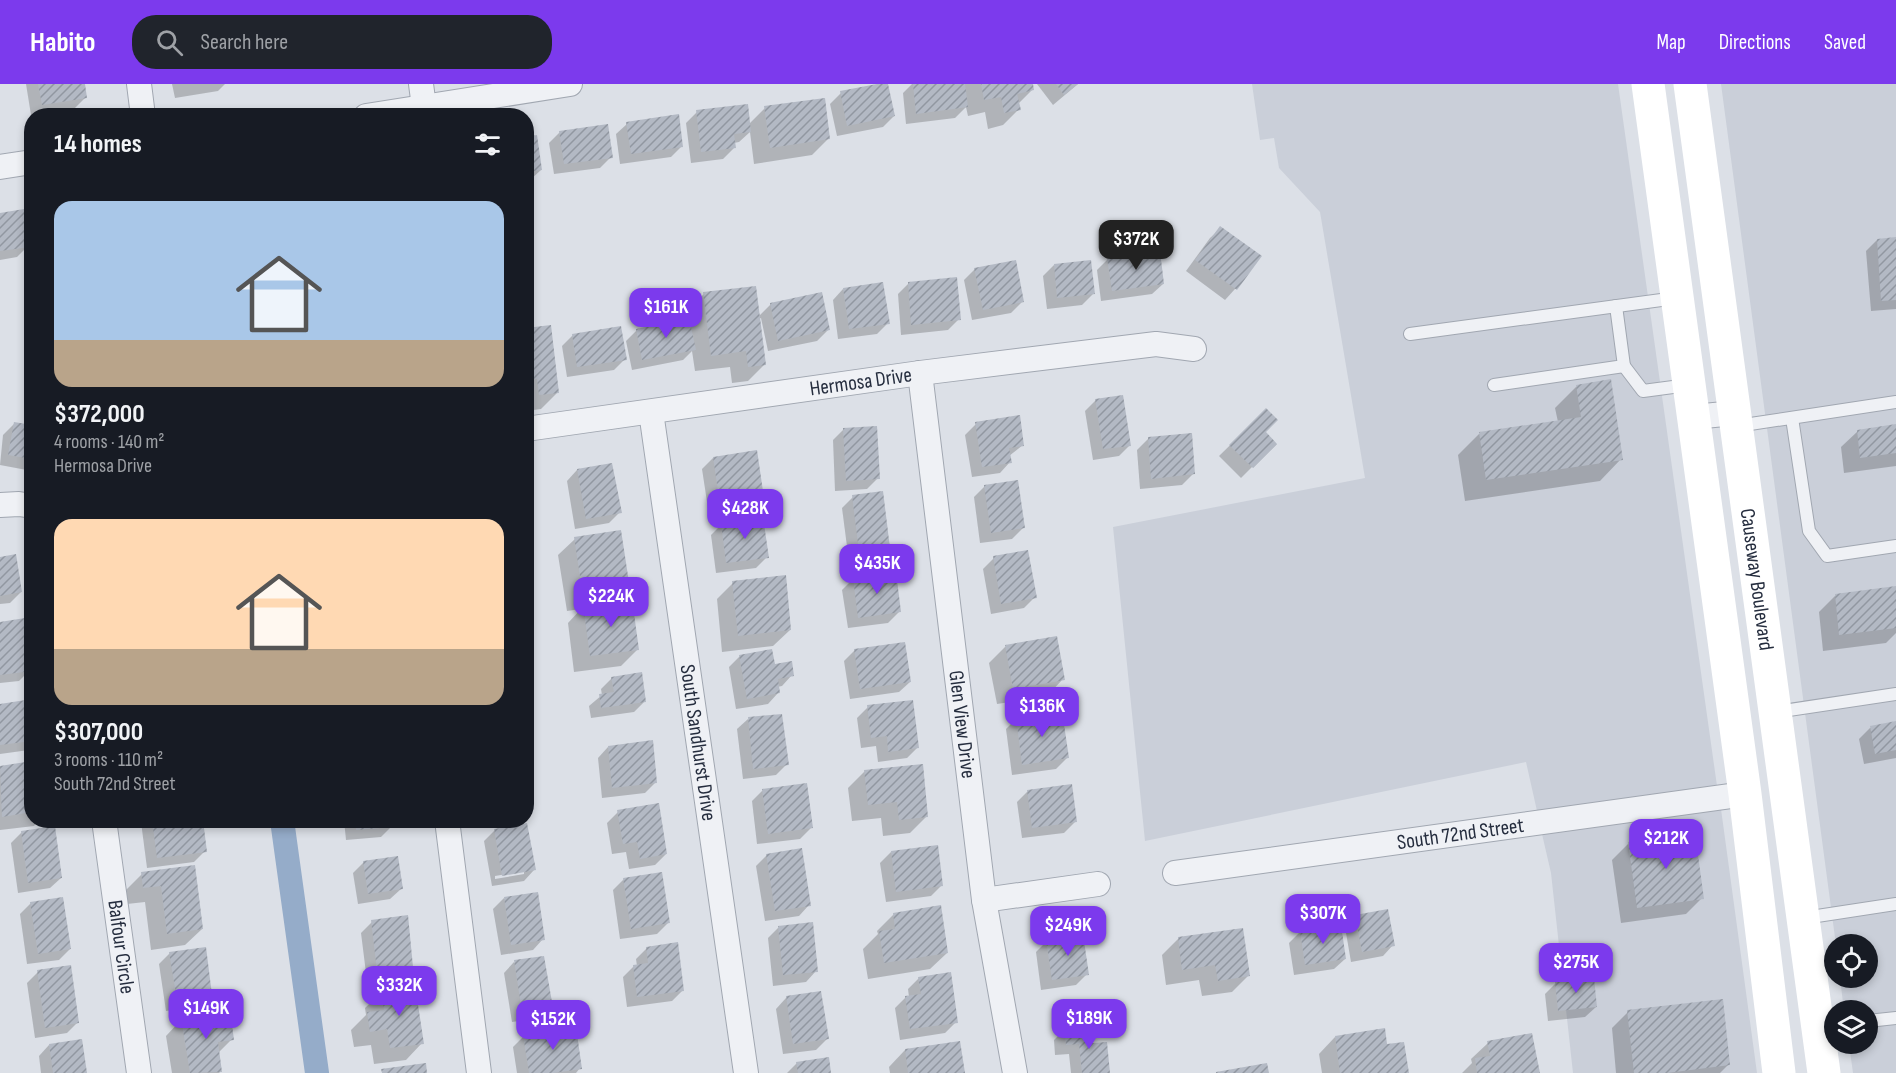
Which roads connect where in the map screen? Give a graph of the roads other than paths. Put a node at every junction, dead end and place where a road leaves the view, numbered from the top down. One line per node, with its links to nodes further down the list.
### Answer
1 (139, 84): 6 (street)
2 (570, 84): 5 (street)
3 (1648, 84): 10 (main road, Causeway Boulevard)
4 (1690, 84): 22 (main road, Causeway Boulevard)
5 (422, 96): 7 (street)
6 (142, 108)
7 (388, 108)
8 (24, 163): 9 (street)
9 (0, 167)
10 (1677, 297): 11 (lane); 17 (main road, Causeway Boulevard)
11 (1616, 306): 12 (lane); 14 (lane)
12 (1410, 334)
13 (1194, 349): 15 (street, Hermosa Drive)
14 (1624, 366): 16 (lane); 17 (lane)
15 (920, 374): 19 (street, Hermosa Drive); 34 (street, Glen View Drive)
16 (1494, 385)
17 (1689, 385): 20 (main road, Causeway Boulevard)
18 (1896, 402): 21 (lane)
19 (651, 412): 23 (street, Hermosa Drive); 41 (street, South Sandhurst Drive)
20 (1694, 417): 22 (street); 29 (main road, Causeway Boulevard)
21 (1791, 418): 22 (lane); 26 (lane)
22 (1735, 420): 28 (main road, Causeway Boulevard)
23 (534, 428)
24 (0, 505): 25 (street)
25 (24, 505)
26 (1896, 546)
27 (1896, 694): 28 (lane)
28 (1774, 712): 36 (main road, Causeway Boulevard)
29 (1745, 794): 32 (street, South 72nd Street); 43 (main road, Causeway Boulevard)
30 (105, 828): 39 (street, Balfour Circle)
31 (448, 828): 40 (street)
32 (1175, 873)
33 (1098, 884): 34 (street)
34 (984, 900): 42 (street, Glen View Drive)
35 (1896, 904): 36 (lane)
36 (1803, 918): 44 (main road, Causeway Boulevard)
37 (1896, 1018): 38 (lane)
38 (1878, 1020)
39 (140, 1073)
40 (479, 1073)
41 (746, 1073)
42 (1015, 1073)
43 (1779, 1073)
44 (1824, 1073)

